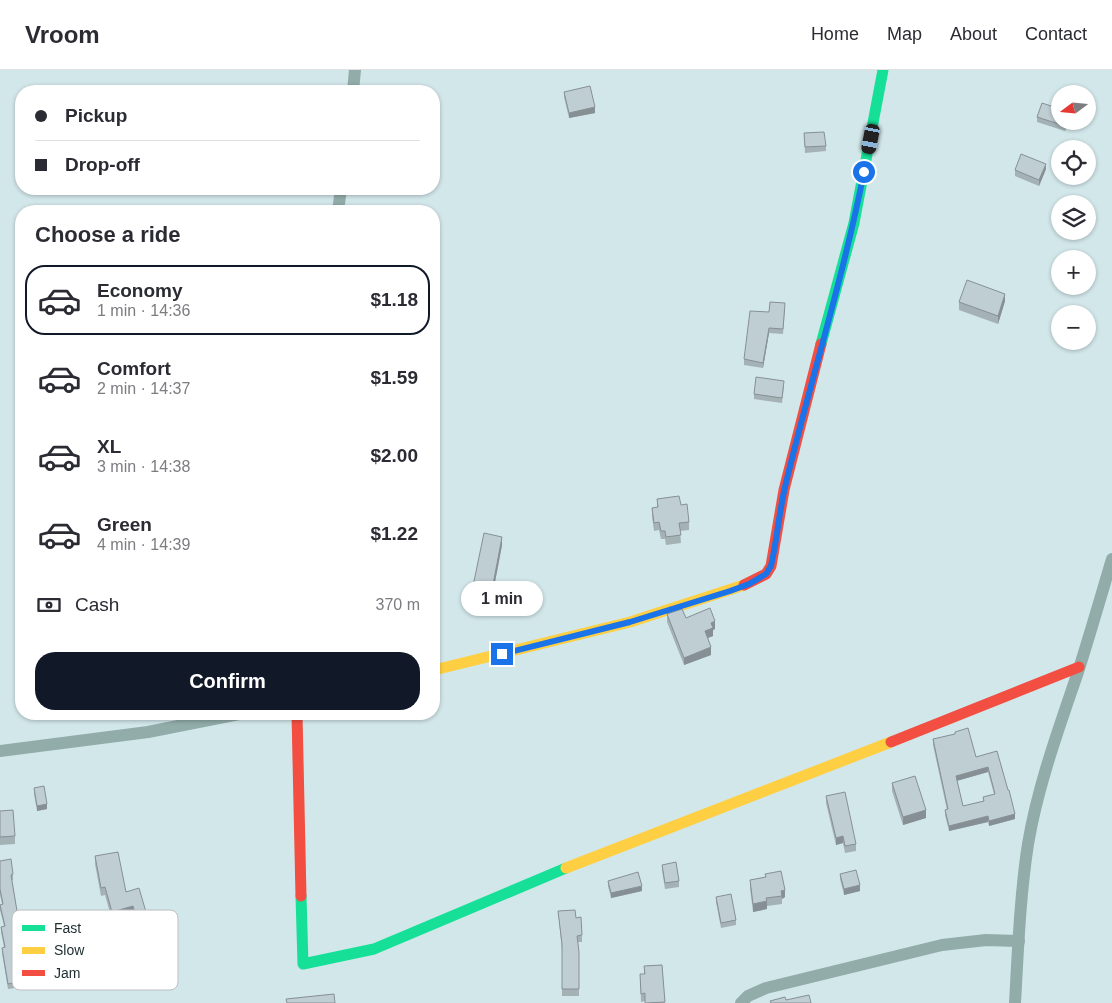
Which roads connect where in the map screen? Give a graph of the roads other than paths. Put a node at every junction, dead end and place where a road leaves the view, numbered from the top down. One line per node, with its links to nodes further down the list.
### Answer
1 (355, 70): 3 (street)
2 (883, 70): 6 (street)
3 (354, 85)
4 (1112, 559): 5 (street)
5 (1079, 667): 8 (street); 10 (street)
6 (440, 669)
7 (209, 720): 9 (street)
8 (297, 720)
9 (0, 751)
10 (1019, 941): 11 (street); 12 (street)
11 (741, 1003)
12 (1015, 1003)

